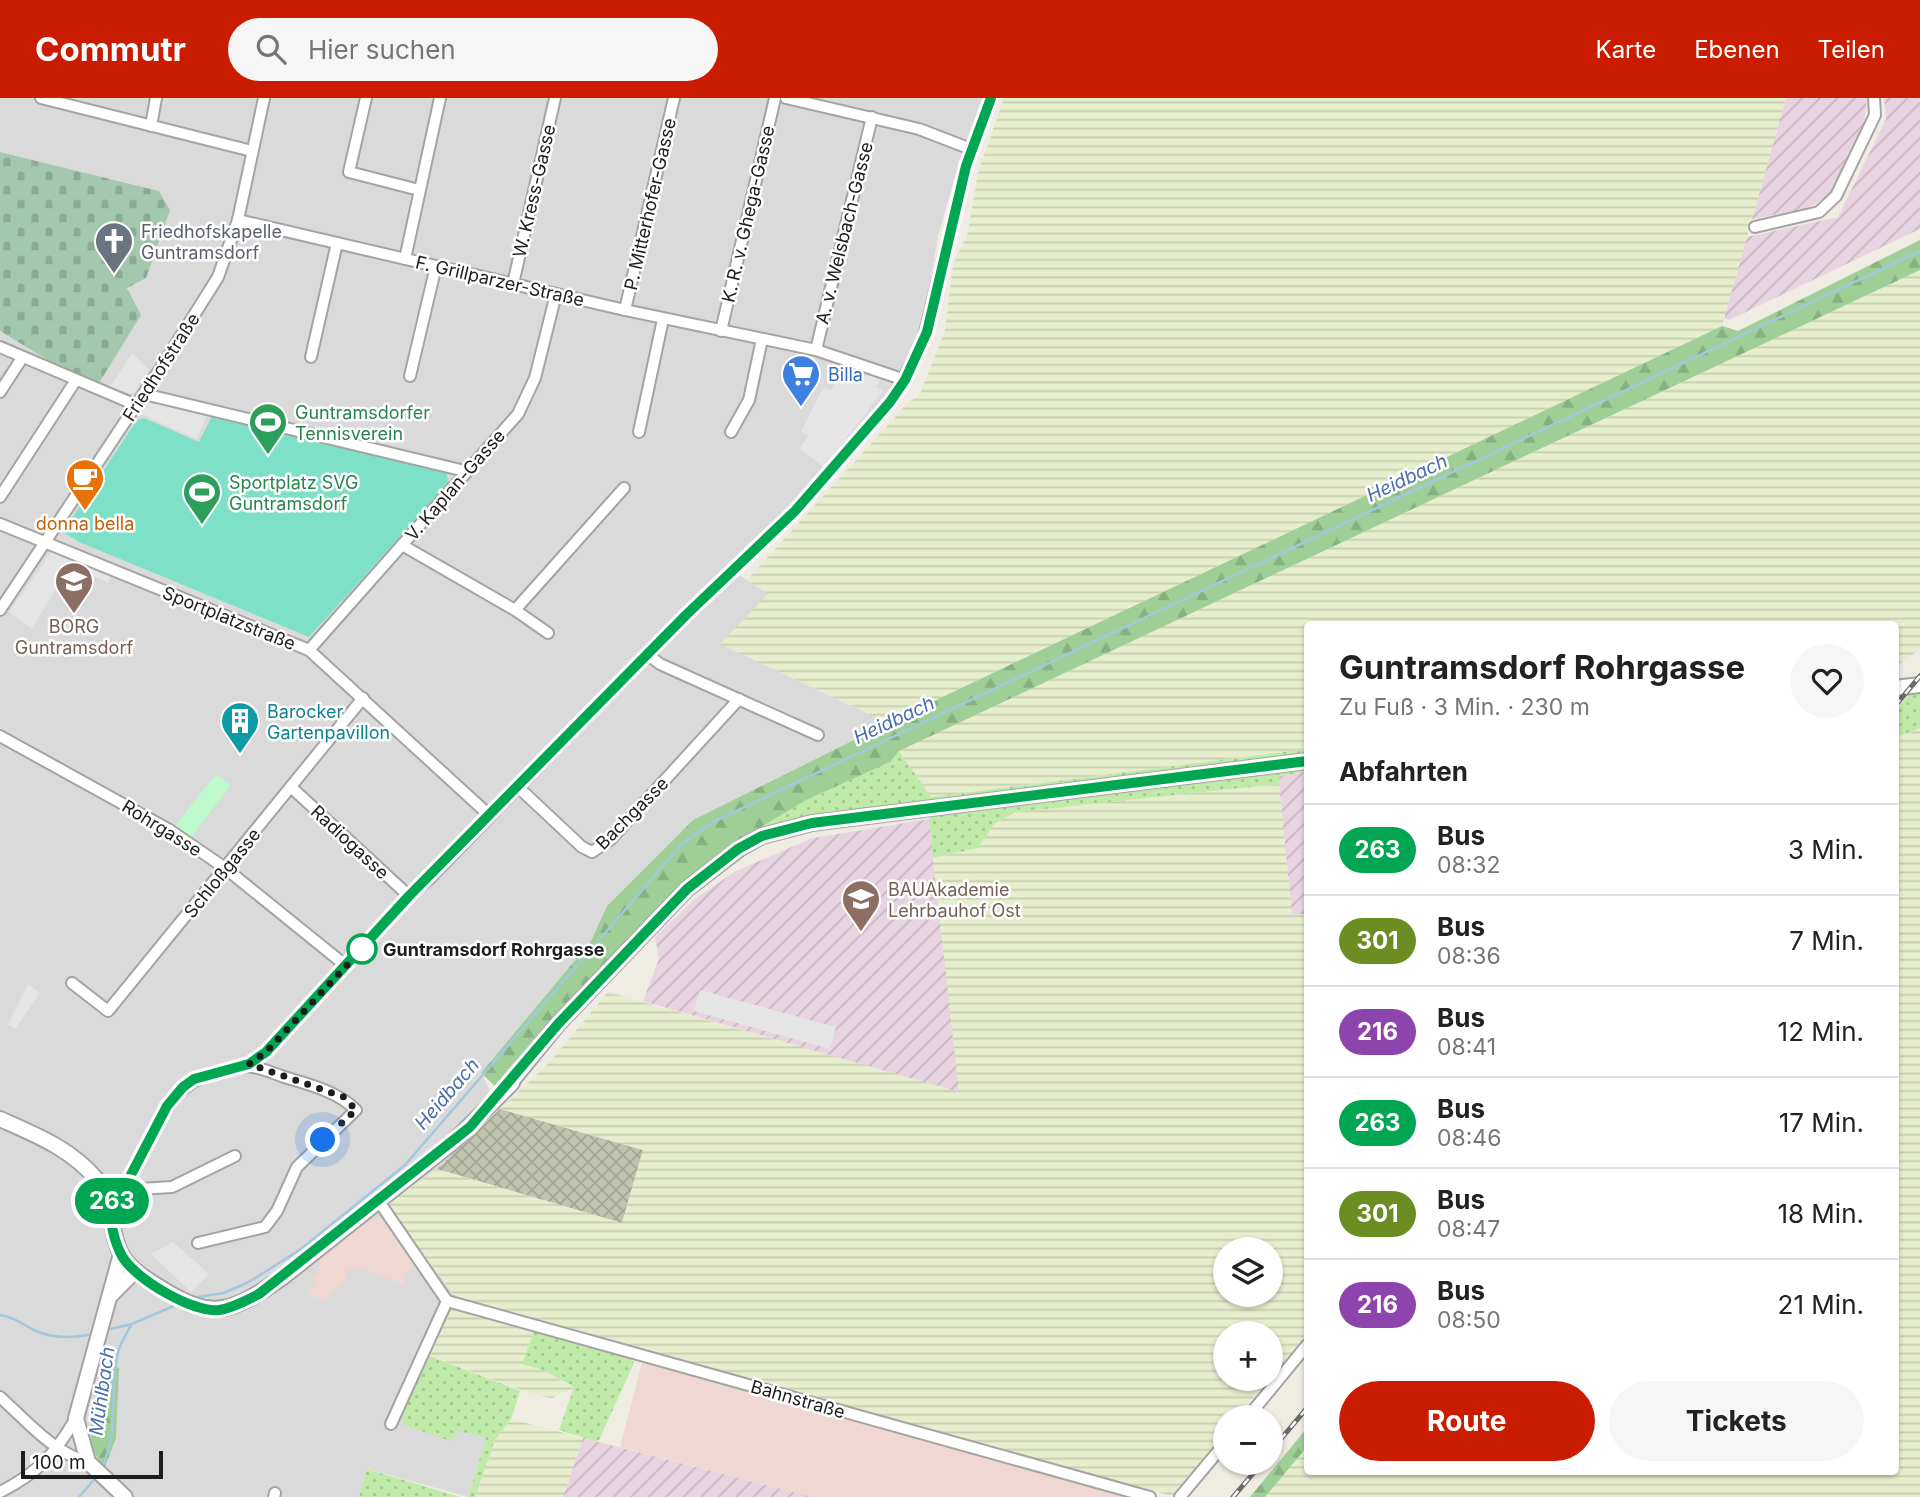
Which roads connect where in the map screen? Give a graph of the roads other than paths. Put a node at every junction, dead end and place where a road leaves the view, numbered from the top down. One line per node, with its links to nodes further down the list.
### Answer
1 (41, 98): 13 (street)
2 (156, 98): 13 (street)
3 (264, 98): 15 (street, Friedhofstraße)
4 (366, 98): 16 (street)
5 (440, 98): 16 (street)
6 (555, 98): 22 (street, W. Kress-Gasse)
7 (674, 98): 24 (street, P. Mitterhofer-Gasse)
8 (775, 98): 26 (street, K. R. v. Ghega-Gasse)
9 (786, 98): 12 (street)
10 (991, 98): 14 (street)
11 (1874, 98): 18 (street)
12 (872, 117): 14 (street); 29 (street, A. v. Welsbach-Gasse)
13 (151, 126): 15 (street)
14 (971, 149): 34 (street)
15 (252, 151): 17 (street, Friedhofstraße)
16 (419, 190): 20 (street)
17 (238, 220): 19 (street, F. Grillparzer-Straße); 36 (street, Friedhofstraße)
18 (1755, 227)
19 (337, 243): 20 (street, F. Grillparzer-Straße); 30 (street)
20 (405, 259): 21 (street, F. Grillparzer-Straße)
21 (436, 266): 22 (street, F. Grillparzer-Straße); 32 (street)
22 (513, 284): 23 (street, F. Grillparzer-Straße)
23 (556, 294): 24 (street, F. Grillparzer-Straße); 40 (street, V. Kaplan-Gasse)
24 (625, 310): 25 (street, F. Grillparzer-Straße)
25 (663, 319): 26 (street, F. Grillparzer-Straße); 38 (street)
26 (721, 331): 27 (street, F. Grillparzer-Straße)
27 (762, 339): 29 (street, F. Grillparzer-Straße); 39 (street)
28 (0, 347): 31 (street)
29 (816, 350): 34 (street, F. Grillparzer-Straße)
30 (311, 357)
31 (23, 358): 33 (street); 35 (street)
32 (410, 376)
33 (76, 380): 37 (street); 42 (street)
34 (905, 380): 50 (street)
35 (0, 393)
36 (144, 394): 37 (street, Friedhofstraße); 40 (street)
37 (136, 405): 44 (street, Friedhofstraße)
38 (639, 432)
39 (731, 432)
40 (465, 471): 45 (street, V. Kaplan-Gasse)
41 (624, 488): 47 (street)
42 (0, 497)
43 (0, 524): 44 (street, Sportplatzstraße)
44 (45, 543): 46 (street, Friedhofstraße); 49 (street, Sportplatzstraße)
45 (402, 545): 47 (street); 49 (street, V. Kaplan-Gasse)
46 (0, 610)
47 (515, 610): 48 (street)
48 (548, 633)
49 (309, 650): 53 (street, Sportplatzstraße)
50 (647, 654): 54 (street); 58 (street)
51 (1920, 685): 52 (street)
52 (1899, 688)
53 (363, 698): 59 (street, Schloßgasse); 60 (street, Sportplatzstraße)
54 (739, 699): 55 (street); 58 (street, Bachgasse)
55 (818, 734)
56 (0, 736): 61 (street, Rohrgasse)
57 (1304, 761): 69 (street)
58 (518, 786): 60 (street)
59 (292, 788): 61 (street, Schloßgasse); 62 (street, Radiogasse)
60 (489, 816): 62 (street)
61 (225, 869): 63 (street, Rohrgasse); 64 (street, Schloßgasse)
62 (409, 896): 63 (street)
63 (345, 965): 65 (street)
64 (72, 983)
65 (249, 1064): 68 (street); 71 (street)
66 (2, 1124): 70 (street)
67 (235, 1156): 68 (street)
68 (123, 1190): 70 (street)
69 (378, 1200): 73 (street); 75 (street)
70 (109, 1204): 72 (street)
71 (198, 1242)
72 (121, 1255): 73 (street); 74 (street)
73 (135, 1271): 74 (street)
74 (110, 1296): 79 (street)
75 (447, 1301): 80 (street); 86 (street, Bahnstraße)
76 (1304, 1349): 78 (street)
77 (0, 1397): 81 (street)
78 (1258, 1405)
79 (76, 1418): 81 (street); 83 (street)
80 (391, 1424)
81 (58, 1448): 83 (street); 84 (street)
82 (1213, 1457): 87 (street)
83 (94, 1470): 85 (street)
84 (0, 1492)
85 (122, 1496)
86 (1150, 1497)
87 (1180, 1497)

